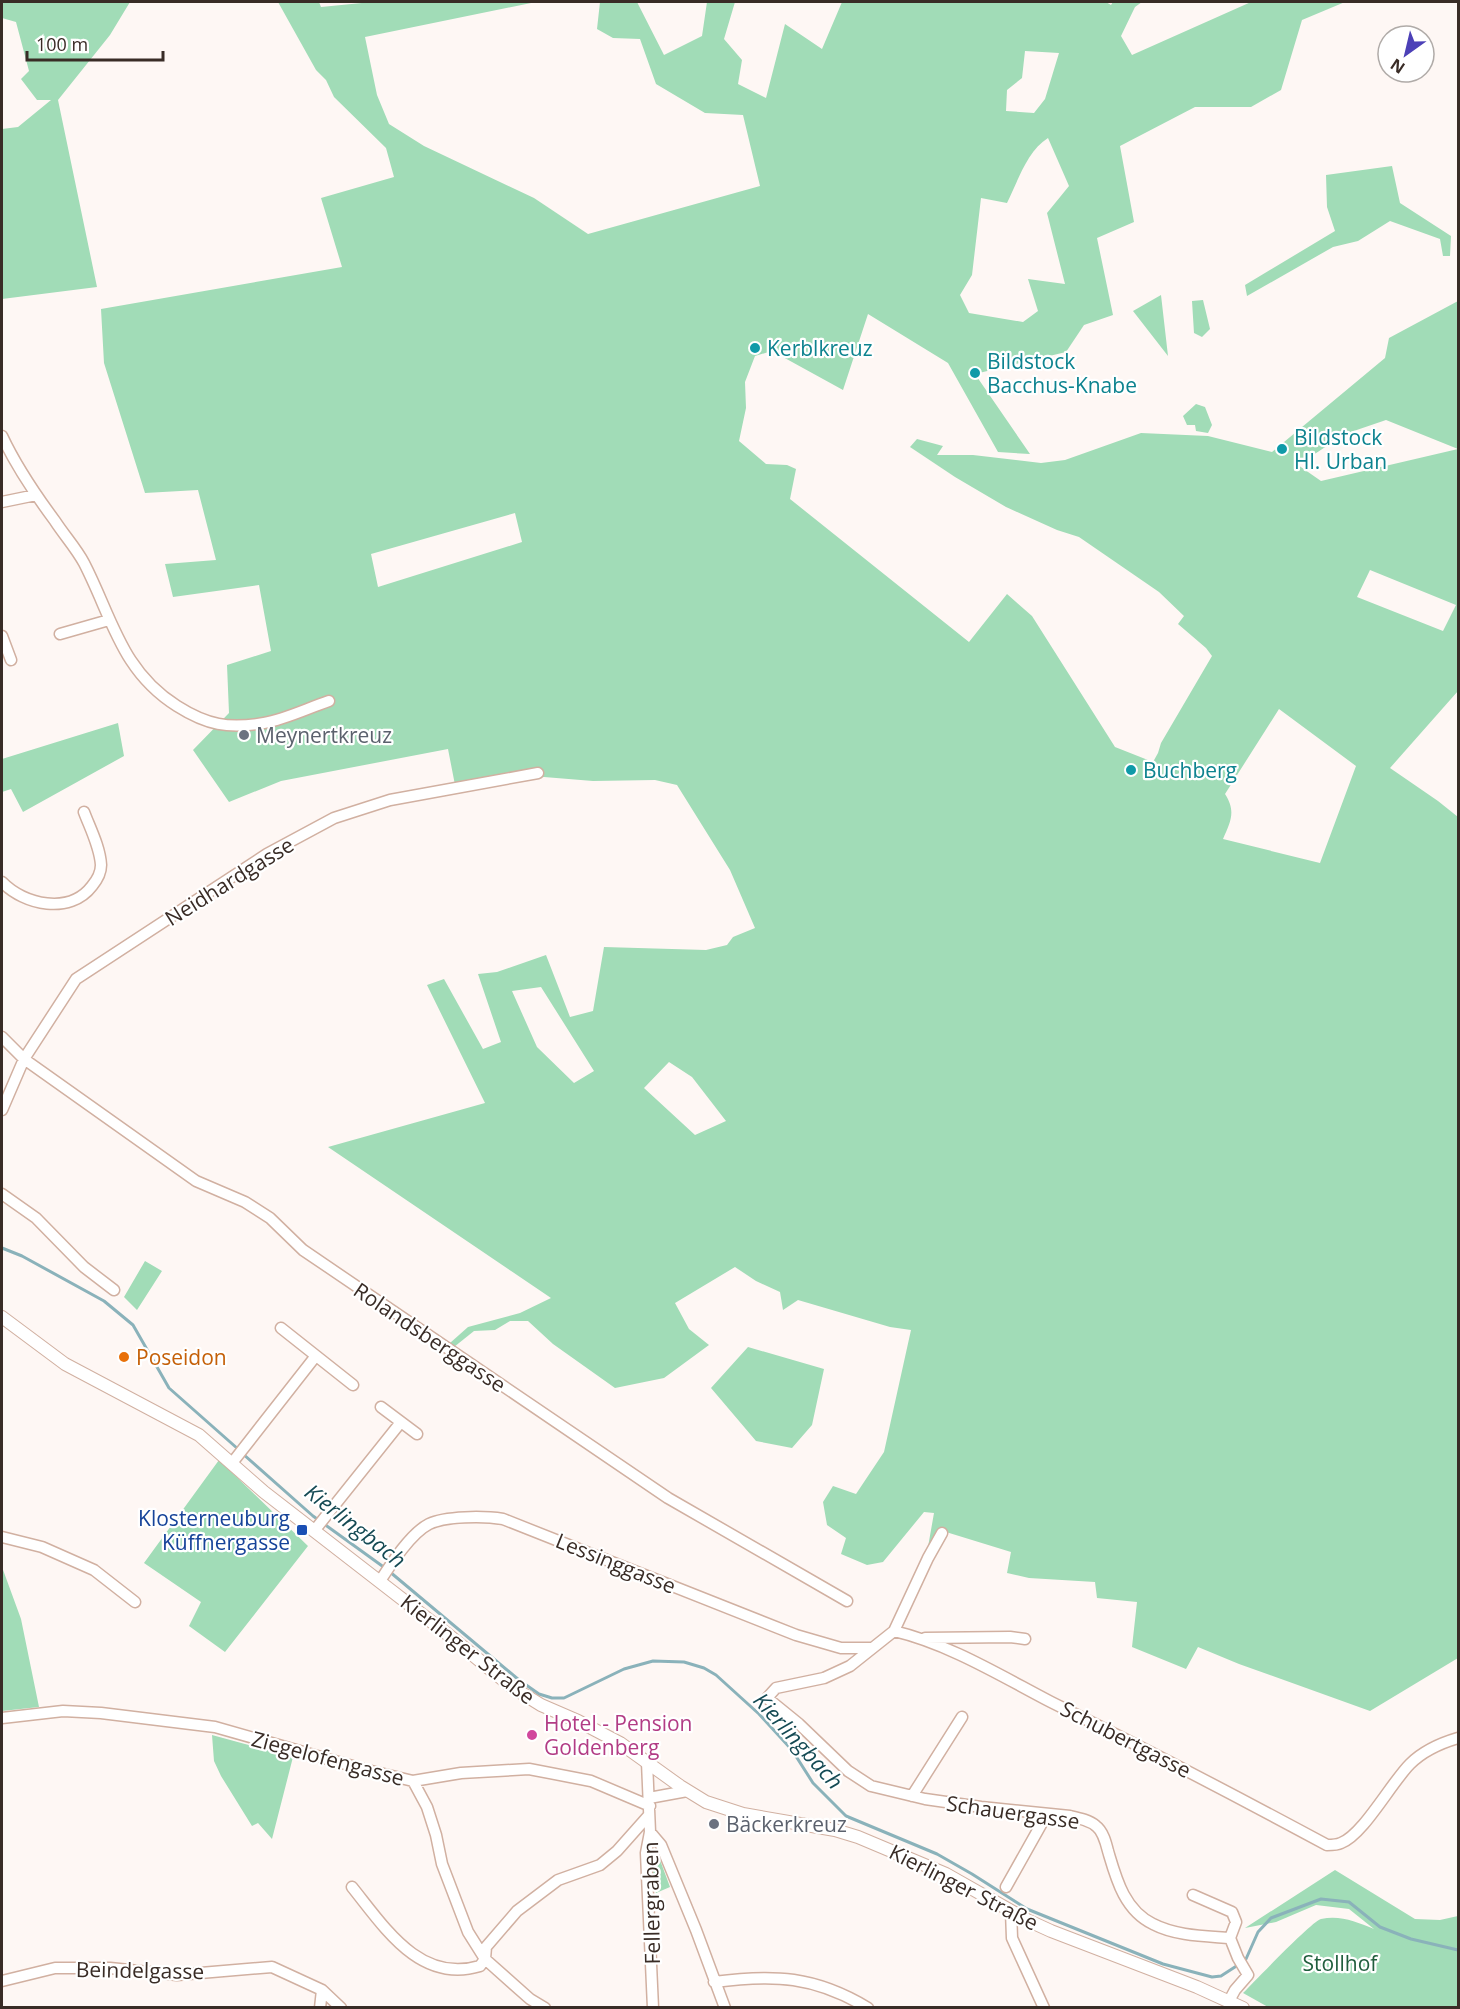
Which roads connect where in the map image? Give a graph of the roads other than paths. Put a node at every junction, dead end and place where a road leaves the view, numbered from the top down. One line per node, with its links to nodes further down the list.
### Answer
1 (2, 436): 2 (street)
2 (36, 495): 3 (street); 4 (street)
3 (2, 502)
4 (109, 620): 5 (street); 8 (street)
5 (60, 634)
6 (2, 636): 7 (street)
7 (11, 660)
8 (329, 701)
9 (538, 773): 13 (street, Neidhardgasse)
10 (84, 812): 11 (street)
11 (2, 882)
12 (2, 1037): 13 (street, Rolandsberggasse)
13 (24, 1059): 14 (street, Neidhardgasse); 29 (street, Rolandsberggasse)
14 (2, 1110)
15 (2, 1194): 16 (street)
16 (114, 1290)
17 (2, 1317): 24 (main road, Kierlinger Straße)
18 (281, 1328): 19 (street)
19 (315, 1357): 20 (street); 24 (street)
20 (353, 1385)
21 (381, 1407): 22 (street)
22 (401, 1422): 23 (street); 25 (street)
23 (417, 1434)
24 (234, 1461): 25 (main road, Kierlinger Straße)
25 (318, 1526): 28 (main road, Kierlinger Straße)
26 (942, 1533): 31 (street)
27 (2, 1537): 30 (street)
28 (385, 1574): 34 (street, Lessinggasse); 38 (main road, Kierlinger Straße)
29 (847, 1601)
30 (135, 1602)
31 (894, 1631): 32 (street, Schubertgasse); 34 (street)
32 (922, 1638): 33 (street, Schubertgasse); 37 (street, Schubertgasse)
33 (1025, 1639)
34 (872, 1648): 41 (street, Schauergasse)
35 (962, 1717): 41 (street, Schauergasse)
36 (2, 1718): 39 (street, Ziegelofengasse)
37 (1458, 1738)
38 (647, 1762): 40 (main road, Kierlinger Straße); 42 (street, Fellergraben)
39 (413, 1780): 42 (street, Ziegelofengasse); 50 (street)
40 (687, 1791): 42 (street); 48 (main road, Kierlinger Straße)
41 (912, 1796): 43 (street, Schauergasse)
42 (649, 1806): 44 (street, Fellergraben); 50 (street)
43 (1047, 1814): 46 (street); 49 (street, Schauergasse)
44 (650, 1832): 52 (street); 58 (street, Fellergraben)
45 (352, 1887): 50 (street)
46 (1006, 1887)
47 (1193, 1895): 49 (street)
48 (1011, 1911): 54 (main road, Kierlinger Straße); 61 (street)
49 (1230, 1938): 54 (street)
50 (485, 1959): 57 (street)
51 (2, 1981): 53 (street, Beindelgasse)
52 (714, 1982): 59 (street); 60 (street)
53 (322, 1990): 55 (street); 56 (street, Beindelgasse)
54 (1229, 2001): 62 (main road, Kierlinger Straße)
55 (320, 2007)
56 (341, 2007)
57 (545, 2007)
58 (653, 2007)
59 (725, 2007)
60 (868, 2007)
61 (1044, 2007)
62 (1243, 2007)

